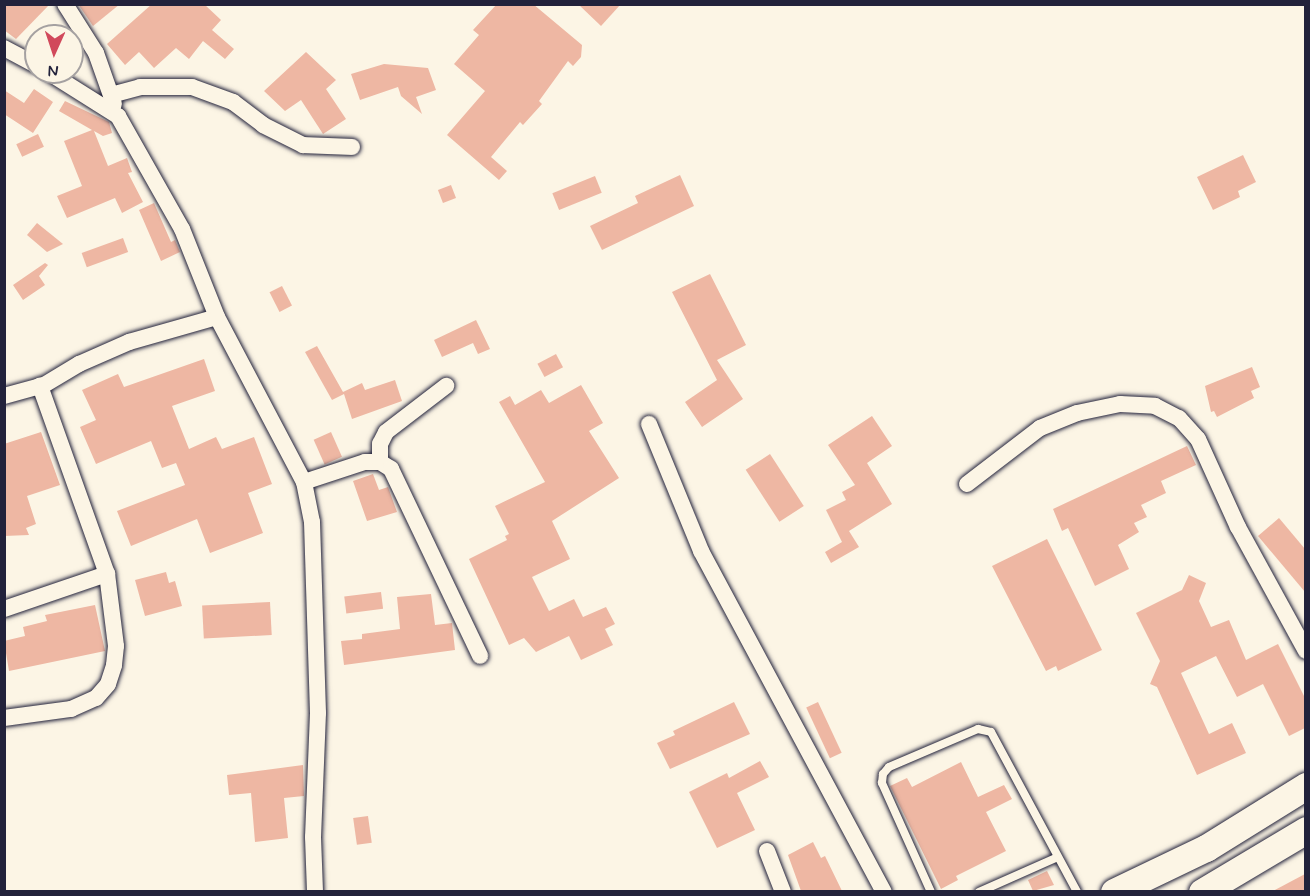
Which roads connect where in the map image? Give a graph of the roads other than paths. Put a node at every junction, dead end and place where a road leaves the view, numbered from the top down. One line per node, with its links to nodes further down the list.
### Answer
1 (65, 4): 5 (street)
2 (4, 48): 3 (street)
3 (24, 59)
4 (67, 84): 6 (street)
5 (111, 95): 6 (street); 7 (street)
6 (118, 116): 8 (street)
7 (352, 147)
8 (218, 316): 9 (street); 14 (street)
9 (40, 386): 11 (street); 16 (street)
10 (446, 386): 13 (street)
11 (4, 396)
12 (649, 424): 28 (street)
13 (380, 462): 14 (street); 19 (street)
14 (304, 482): 26 (street)
15 (967, 484): 18 (street)
16 (106, 574): 17 (street); 20 (street)
17 (4, 609)
18 (1305, 651)
19 (480, 656)
20 (4, 718)
21 (1305, 786): 32 (highway)
22 (1305, 830): 25 (highway)
23 (767, 851): 27 (street)
24 (1058, 857): 29 (lane); 30 (lane); 31 (lane)
25 (1220, 888)
26 (315, 891)
27 (783, 891)
28 (884, 891)
29 (932, 891)
30 (979, 891)
31 (1077, 891)
32 (1114, 891)

